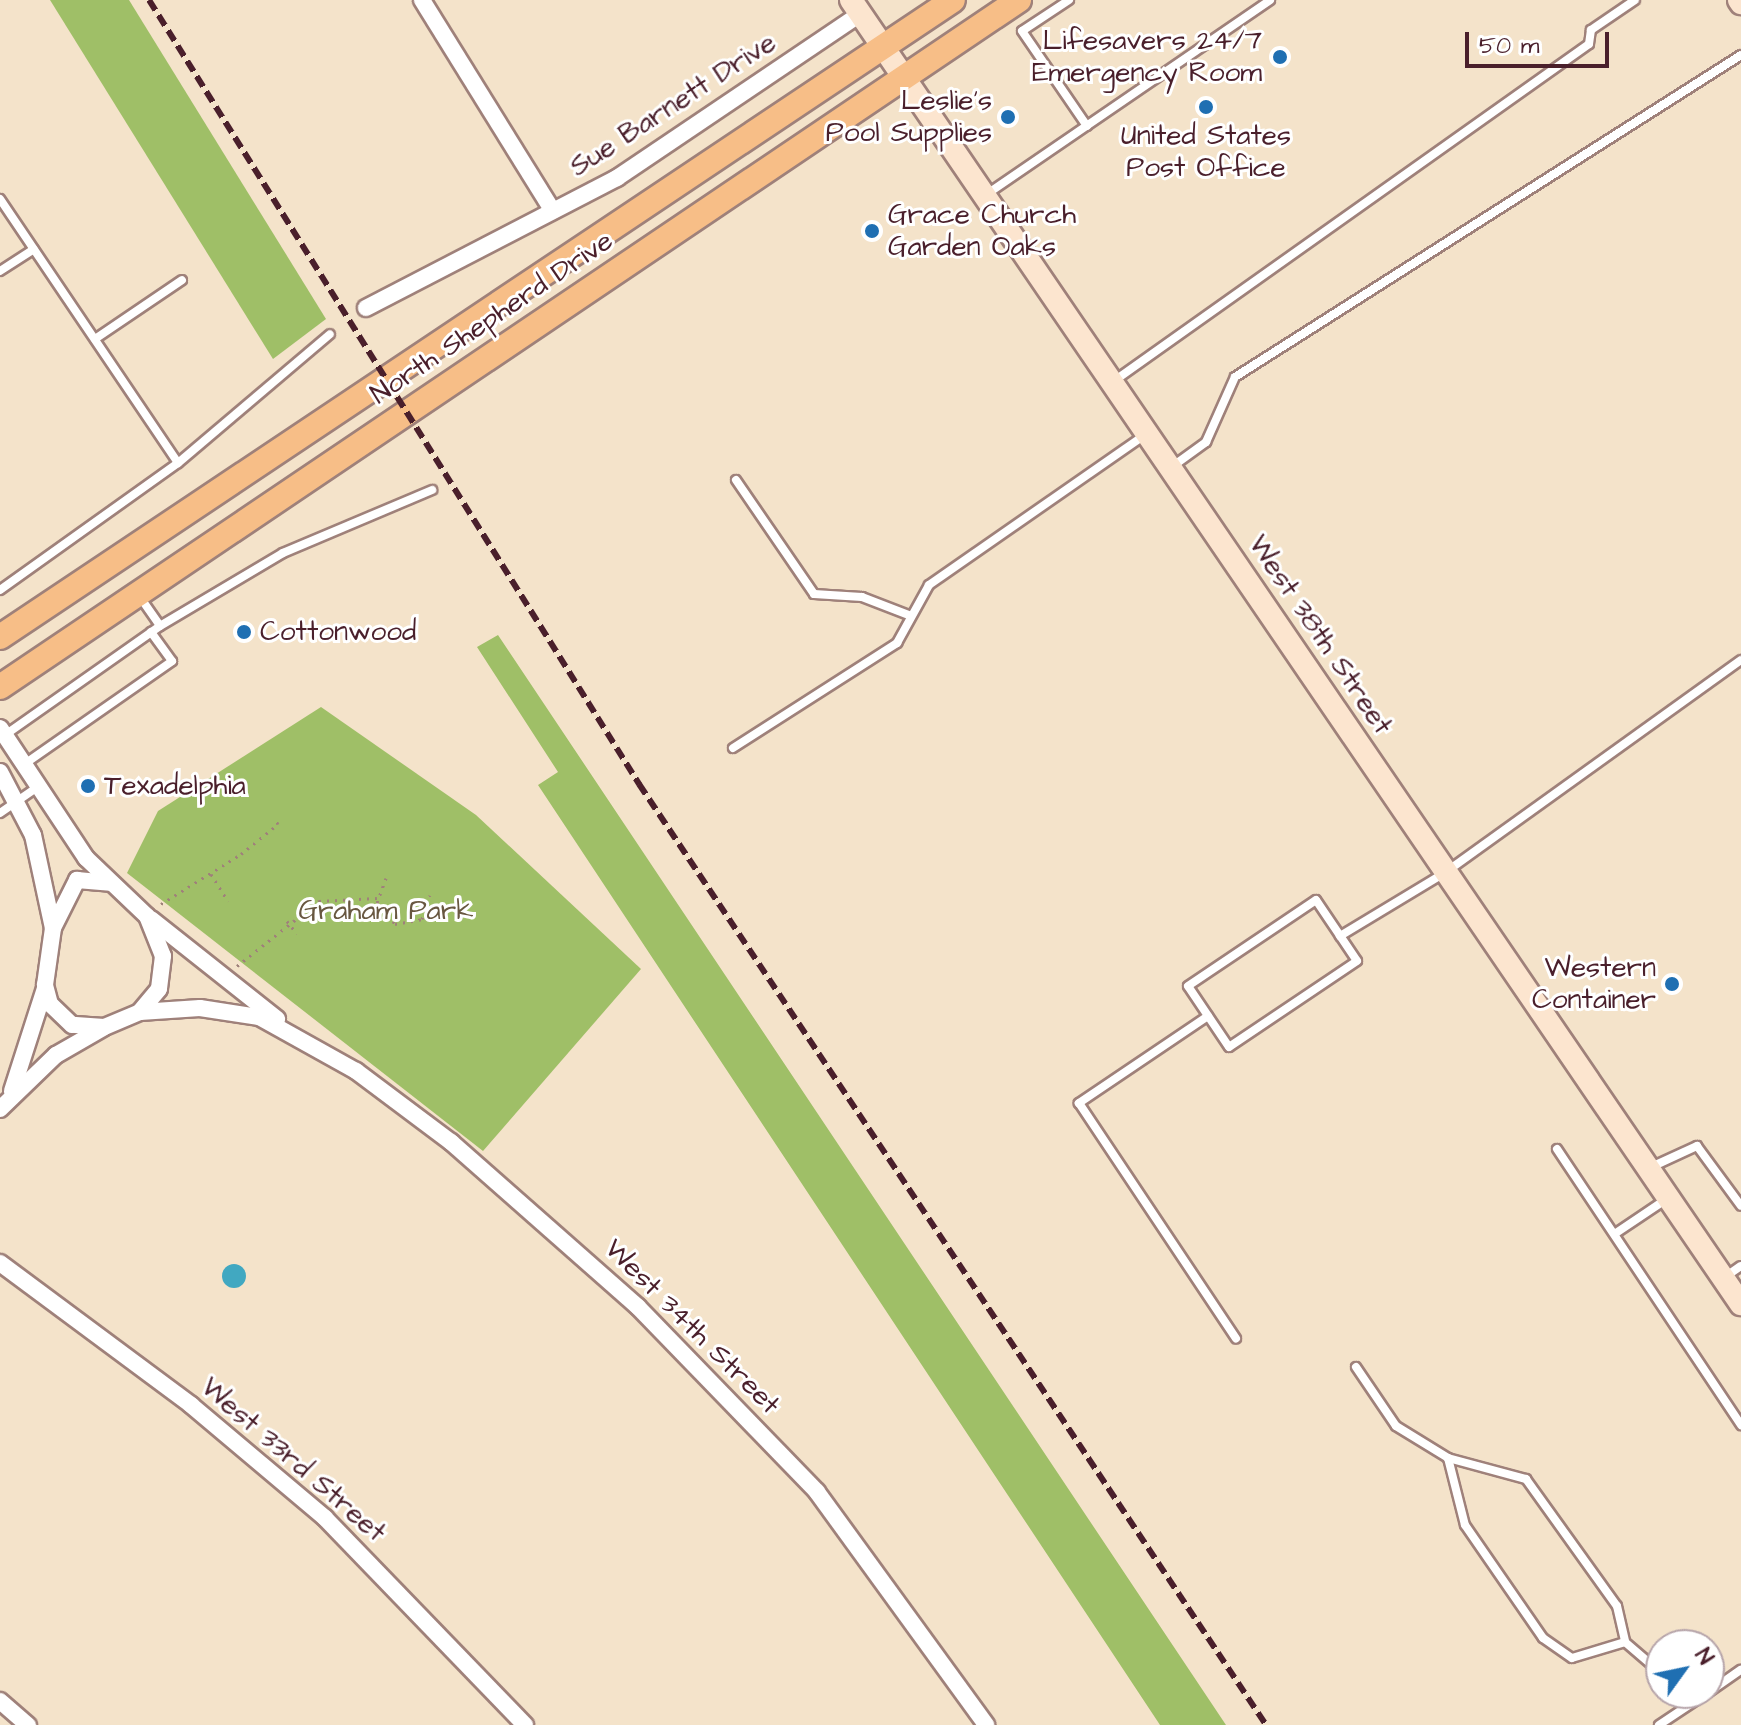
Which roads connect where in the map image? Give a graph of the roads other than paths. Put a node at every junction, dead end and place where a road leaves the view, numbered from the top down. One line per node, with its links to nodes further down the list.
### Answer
1 (422, 0): 18 (street, Sue Barnett Drive)
2 (953, 0): 12 (main road, North Shepherd Drive)
3 (1069, 0): 8 (lane)
4 (1249, 0): 10 (lane)
5 (1270, 0): 10 (lane)
6 (1635, 0): 25 (lane)
7 (1013, 4): 11 (lane); 14 (main road, North Shepherd Drive)
8 (1055, 4): 11 (lane)
9 (855, 7): 12 (street, West 38th Street); 18 (street, Sue Barnett Drive)
10 (1256, 10): 15 (lane)
11 (1022, 31): 15 (lane)
12 (883, 47): 14 (street, West 38th Street); 36 (main road, North Shepherd Drive)
13 (1741, 55): 28 (lane)
14 (903, 78): 16 (street, West 38th Street); 32 (main road, North Shepherd Drive)
15 (1087, 126): 16 (lane)
16 (984, 196): 25 (street, West 38th Street)
17 (0, 199): 19 (lane)
18 (553, 211): 22 (street, Sue Barnett Drive)
19 (34, 249): 20 (lane); 24 (lane)
20 (0, 271)
21 (182, 280): 24 (lane)
22 (366, 308)
23 (330, 334): 27 (lane)
24 (95, 339): 27 (lane)
25 (1111, 383): 26 (street, West 38th Street)
26 (1147, 434): 28 (street, West 38th Street); 33 (lane)
27 (178, 463): 31 (lane)
28 (1170, 468): 46 (street, West 38th Street)
29 (736, 480): 33 (lane)
30 (432, 490): 34 (lane)
31 (0, 590)
32 (137, 594): 34 (lane); 38 (main road, North Shepherd Drive)
33 (909, 615): 40 (lane)
34 (160, 626): 35 (lane)
35 (151, 632): 39 (lane); 41 (lane)
36 (0, 637)
37 (1741, 660): 46 (lane)
38 (0, 687)
39 (2, 731): 41 (street)
40 (733, 748)
41 (26, 763): 43 (street)
42 (0, 772): 44 (street)
43 (42, 784): 44 (lane); 47 (street)
44 (18, 800): 45 (lane); 49 (street)
45 (0, 813)
46 (1446, 872): 50 (lane); 58 (street, West 38th Street)
47 (110, 883): 48 (street); 49 (street)
48 (147, 916): 52 (street); 55 (street, West 34th Street)
49 (53, 928): 51 (street)
50 (1340, 936): 53 (lane); 53 (lane)
51 (45, 985): 54 (street); 56 (street)
52 (140, 1012): 54 (street); 55 (street, West 34th Street)
53 (1208, 1016): 65 (lane)
54 (104, 1027): 56 (street)
55 (294, 1033): 75 (street, West 34th Street)
56 (5, 1103)
57 (1557, 1149): 61 (lane)
58 (1649, 1169): 59 (street, West 38th Street); 60 (lane)
59 (1668, 1197): 61 (lane); 63 (street, West 38th Street)
60 (1741, 1206)
61 (1616, 1233): 67 (lane)
62 (0, 1263): 74 (street, West 33rd Street)
63 (1732, 1272): 64 (street, West 38th Street)
64 (1741, 1304)
65 (1236, 1338)
66 (1356, 1367): 68 (lane)
67 (1740, 1421)
68 (1448, 1458): 69 (lane); 69 (lane)
69 (1625, 1642): 70 (lane)
70 (1645, 1659)
71 (0, 1701): 73 (street)
72 (1682, 1709): 76 (lane)
73 (28, 1725)
74 (525, 1725)
75 (986, 1725)
76 (1659, 1725)

